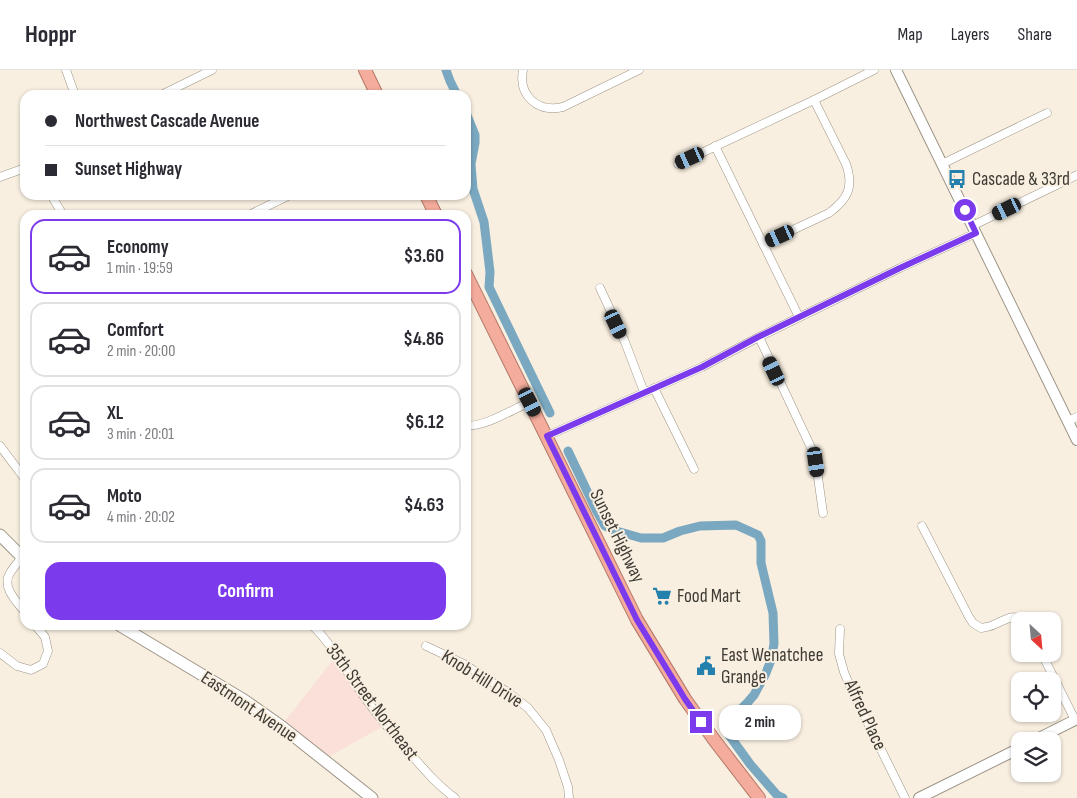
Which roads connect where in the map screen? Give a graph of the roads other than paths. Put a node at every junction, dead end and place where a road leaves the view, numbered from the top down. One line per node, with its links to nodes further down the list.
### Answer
1 (66, 70): 8 (street)
2 (212, 70): 9 (street)
3 (364, 70): 10 (highway)
4 (523, 70): 5 (street)
5 (639, 70)
6 (874, 70): 11 (street)
7 (896, 70): 15 (street)
8 (73, 90)
9 (171, 90)
10 (374, 90)
11 (814, 100): 13 (street); 22 (street)
12 (1047, 113): 15 (street)
13 (715, 146): 14 (street); 22 (street)
14 (678, 164)
15 (942, 164): 21 (street)
16 (20, 170): 18 (street)
17 (1077, 175): 21 (street)
18 (0, 176)
19 (280, 200): 20 (street)
20 (259, 210)
21 (974, 229): 25 (street); 30 (street)
22 (763, 244): 25 (street)
23 (471, 284): 29 (highway, Sunset Highway)
24 (600, 288): 28 (street)
25 (799, 317): 26 (street)
26 (758, 337): 27 (street); 37 (street)
27 (654, 388): 28 (street); 35 (street)
28 (644, 392): 32 (street)
29 (530, 402): 31 (street); 32 (highway, Sunset Highway)
30 (1072, 419): 33 (street)
31 (471, 425)
32 (547, 436): 57 (highway, Sunset Highway)
33 (1077, 440)
34 (0, 446): 36 (street)
35 (694, 469)
36 (20, 472)
37 (823, 513)
38 (922, 526): 43 (street)
39 (0, 535): 40 (main road)
40 (20, 554)
41 (20, 562): 42 (street)
42 (20, 606)
43 (1011, 618)
44 (840, 629): 58 (street, Alfred Place)
45 (39, 630): 49 (street)
46 (127, 630): 54 (main road, Eastmont Avenue)
47 (317, 630): 55 (street, 35th Street Northeast)
48 (426, 646): 56 (street, Knob Hill Drive)
49 (0, 653)
50 (1046, 662): 51 (street)
51 (1076, 720): 52 (street)
52 (1051, 732)
53 (1011, 752): 59 (street)
54 (372, 798)
55 (456, 798)
56 (568, 798)
57 (759, 798)
58 (905, 798)
59 (918, 798)

